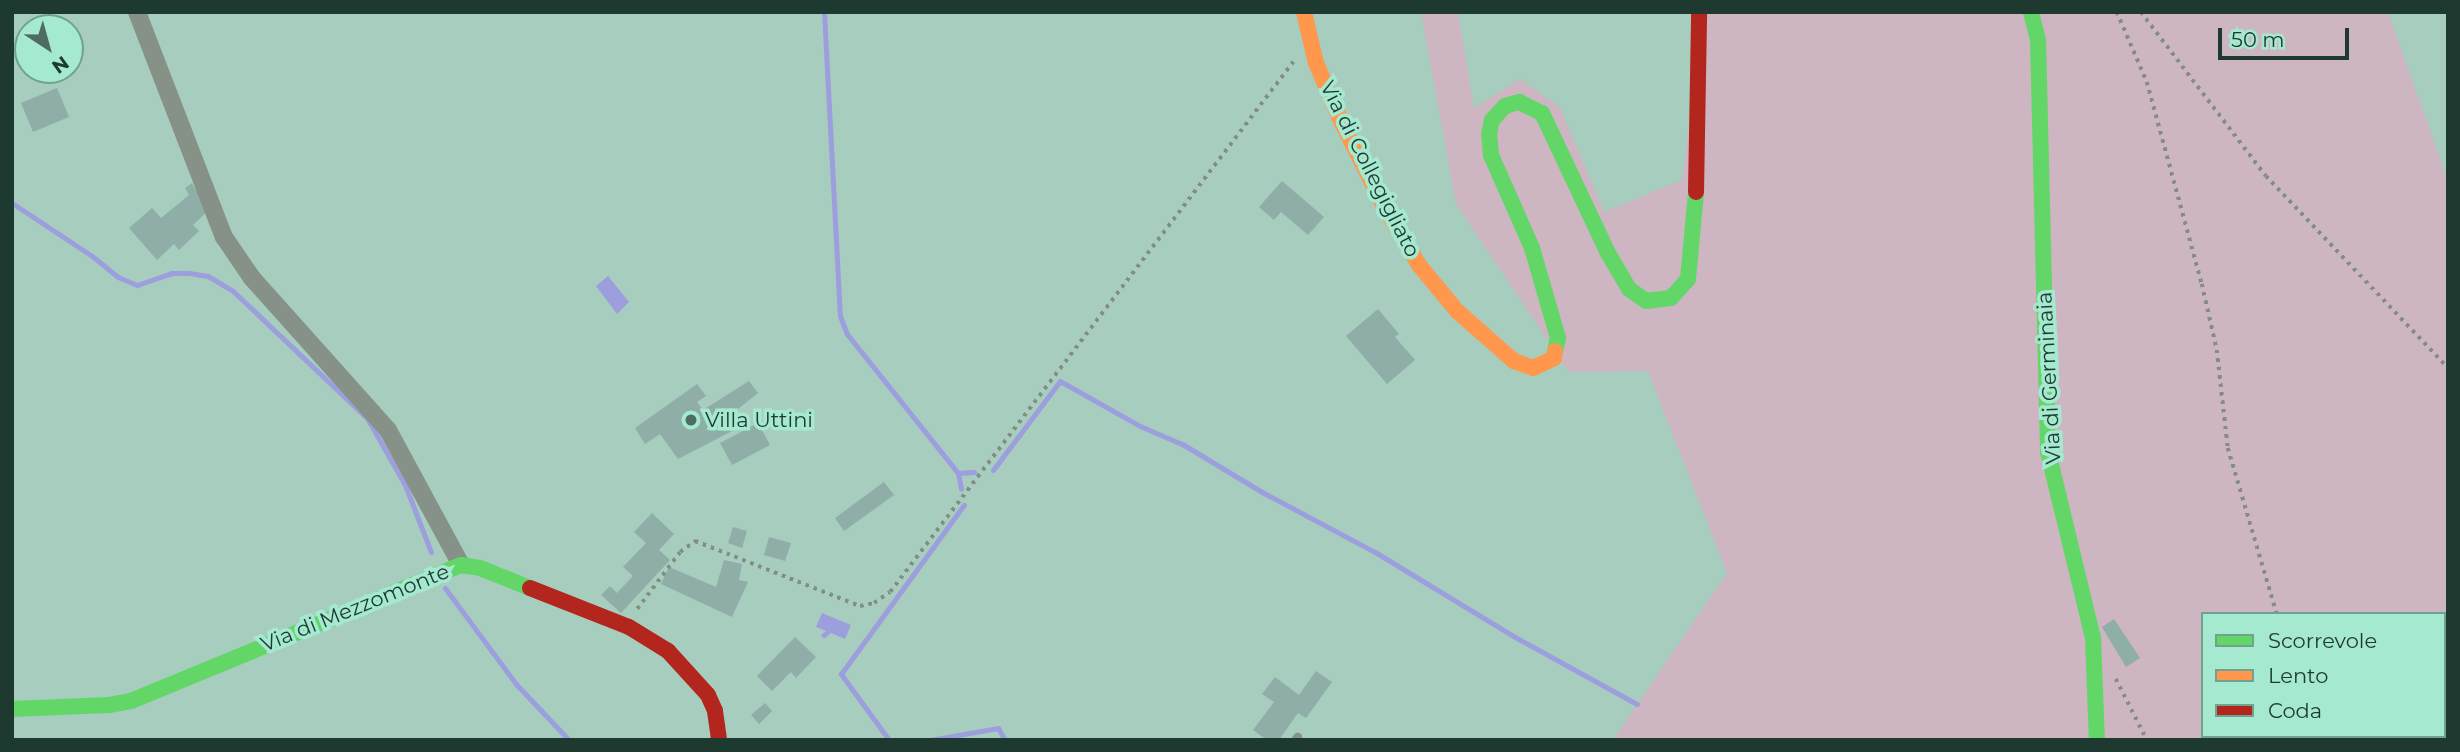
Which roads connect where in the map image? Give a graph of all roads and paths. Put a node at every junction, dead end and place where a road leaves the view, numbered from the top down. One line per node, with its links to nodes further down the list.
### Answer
1 (137, 12): 9 (street)
2 (1304, 12): 7 (street, Via di Collegigliato)
3 (1699, 12): 7 (street, Via di Collegigliato)
4 (2031, 12): 15 (street, Via di Germinaia)
5 (2117, 12): 10 (path)
6 (2141, 12): 8 (path)
7 (1310, 39): 11 (path)
8 (2448, 368)
9 (461, 565): 11 (street, Via di Mezzomonte); 13 (street, Via di Mezzomonte)
10 (2276, 612)
11 (629, 627): 14 (street, Via di Mezzomonte)
12 (2111, 670): 16 (path)
13 (12, 709)
14 (719, 740)
15 (2097, 740)
16 (2147, 740)

